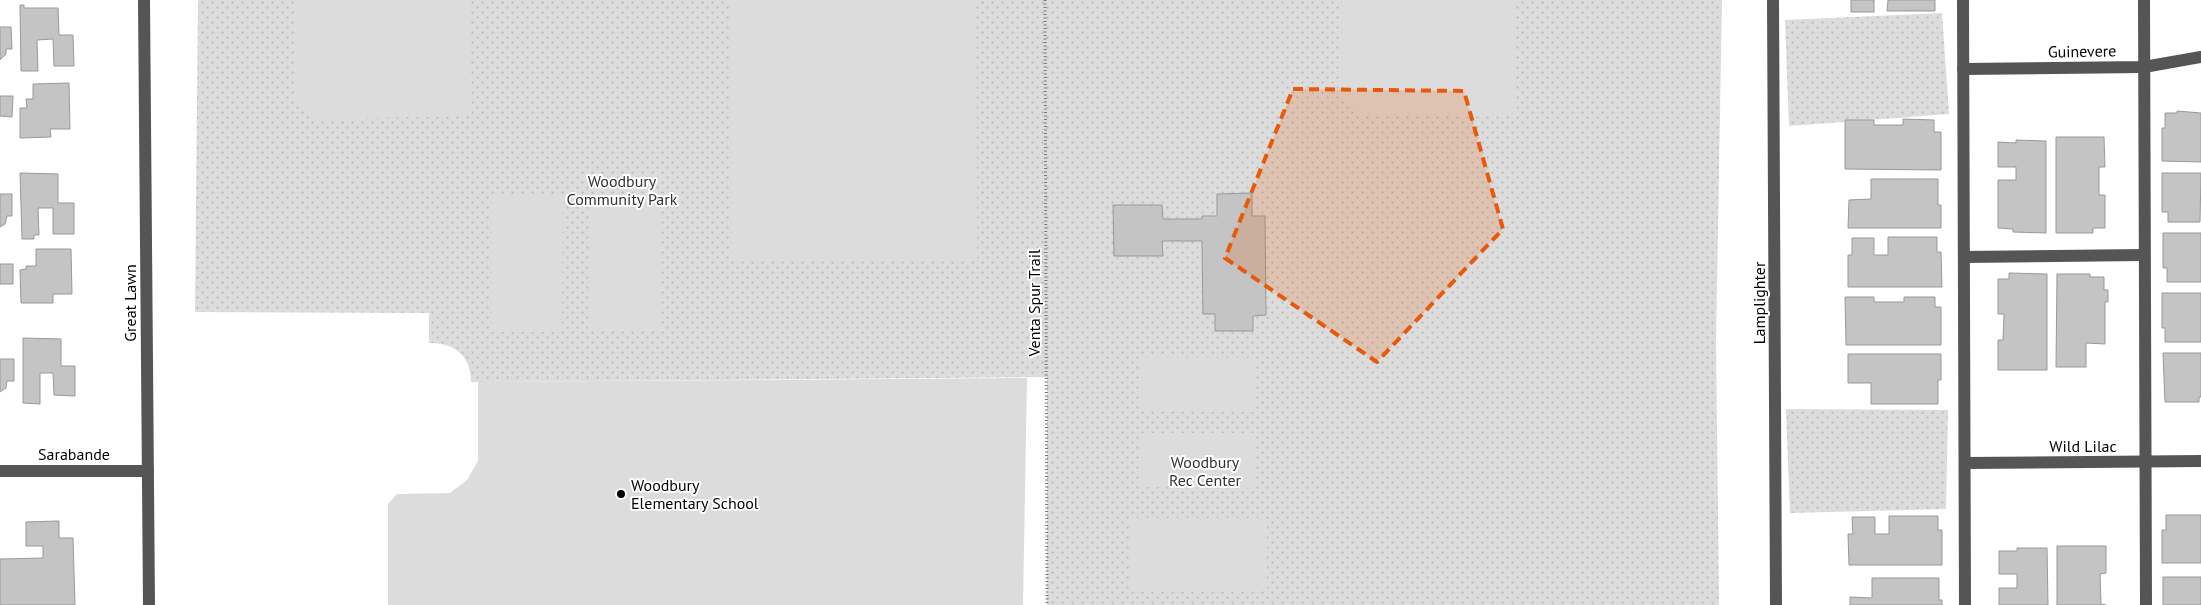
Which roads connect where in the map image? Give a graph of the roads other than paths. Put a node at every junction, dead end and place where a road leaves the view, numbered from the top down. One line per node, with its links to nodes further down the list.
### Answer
1 (144, 0): 13 (street, Great Lawn)
2 (1774, 0): 16 (street, Lamplighter)
3 (1963, 0): 7 (street)
4 (2144, 0): 6 (street)
5 (2201, 57): 6 (street, Guinevere)
6 (2144, 67): 7 (street, Guinevere); 8 (street)
7 (1963, 69): 9 (street)
8 (2144, 255): 9 (street); 11 (street)
9 (1964, 257): 12 (street)
10 (2201, 461): 11 (street, Wild Lilac)
11 (2144, 462): 12 (street, Wild Lilac); 18 (street)
12 (1965, 463): 17 (street)
13 (148, 470): 14 (street, Sarabande); 15 (street, Great Lawn)
14 (0, 471)
15 (149, 605)
16 (1776, 605)
17 (1965, 605)
18 (2146, 605)

